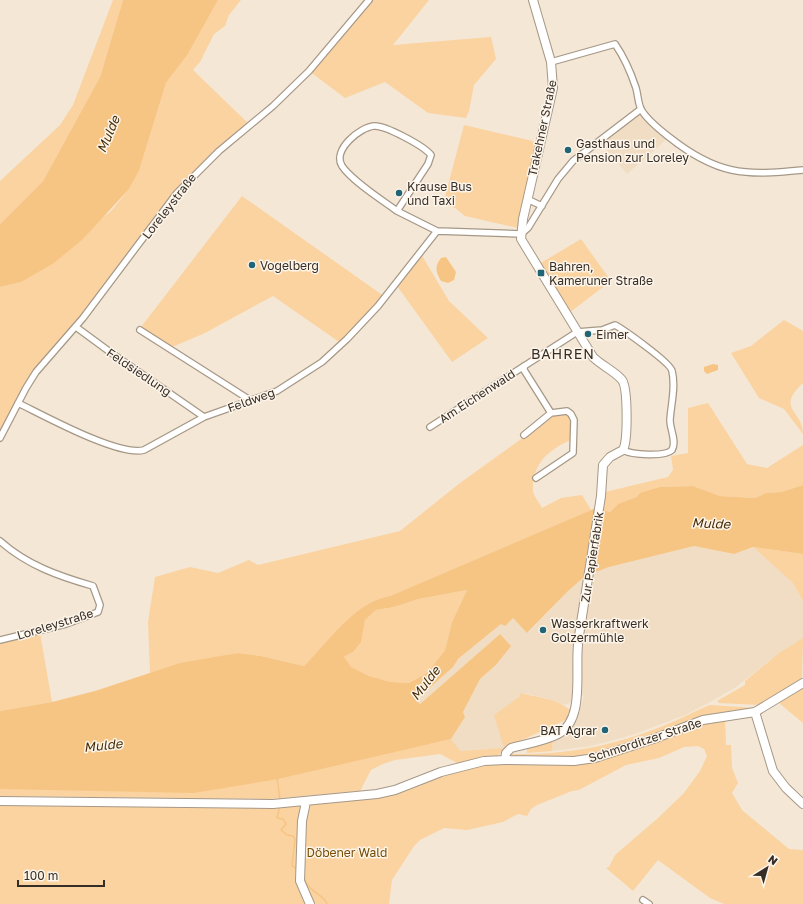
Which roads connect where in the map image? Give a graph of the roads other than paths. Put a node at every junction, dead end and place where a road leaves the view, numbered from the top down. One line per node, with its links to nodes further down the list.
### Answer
1 (369, 0): 11 (street, Loreleystraße)
2 (533, 0): 3 (street, Trakehner Straße)
3 (551, 62): 4 (street); 6 (street, Trakehner Straße)
4 (641, 109): 5 (street); 7 (street)
5 (803, 170)
6 (527, 199): 7 (street); 10 (street, Trakehner Straße)
7 (542, 206): 10 (street)
8 (397, 211): 8 (street); 9 (street)
9 (437, 231): 10 (street); 15 (street, Feldweg)
10 (521, 234): 13 (street)
11 (76, 327): 16 (street, Loreleystraße); 18 (street, Feldsiedlung)
12 (140, 330): 15 (street)
13 (578, 332): 14 (street, Am Eichenwald); 22 (street); 22 (street)
14 (524, 366): 17 (street, Am Eichenwald); 19 (street, Am Eichenwald)
15 (250, 400): 18 (street, Feldweg)
16 (18, 403): 18 (street, Feldweg); 21 (street, Loreleystraße)
17 (551, 412): 20 (street); 23 (street)
18 (204, 417)
19 (430, 426)
20 (524, 435)
21 (0, 438)
22 (623, 450): 28 (street, Zur Papierfabrik)
23 (536, 478)
24 (0, 541): 25 (street, Loreleystraße)
25 (0, 640)
26 (803, 683): 27 (street, Schmorditzer Straße)
27 (755, 712): 28 (street, Schmorditzer Straße); 31 (street)
28 (505, 760): 30 (street, Schmorditzer Straße)
29 (0, 802): 30 (street, Schmorditzer Straße)
30 (306, 802): 32 (street)
31 (803, 804)
32 (310, 904)

